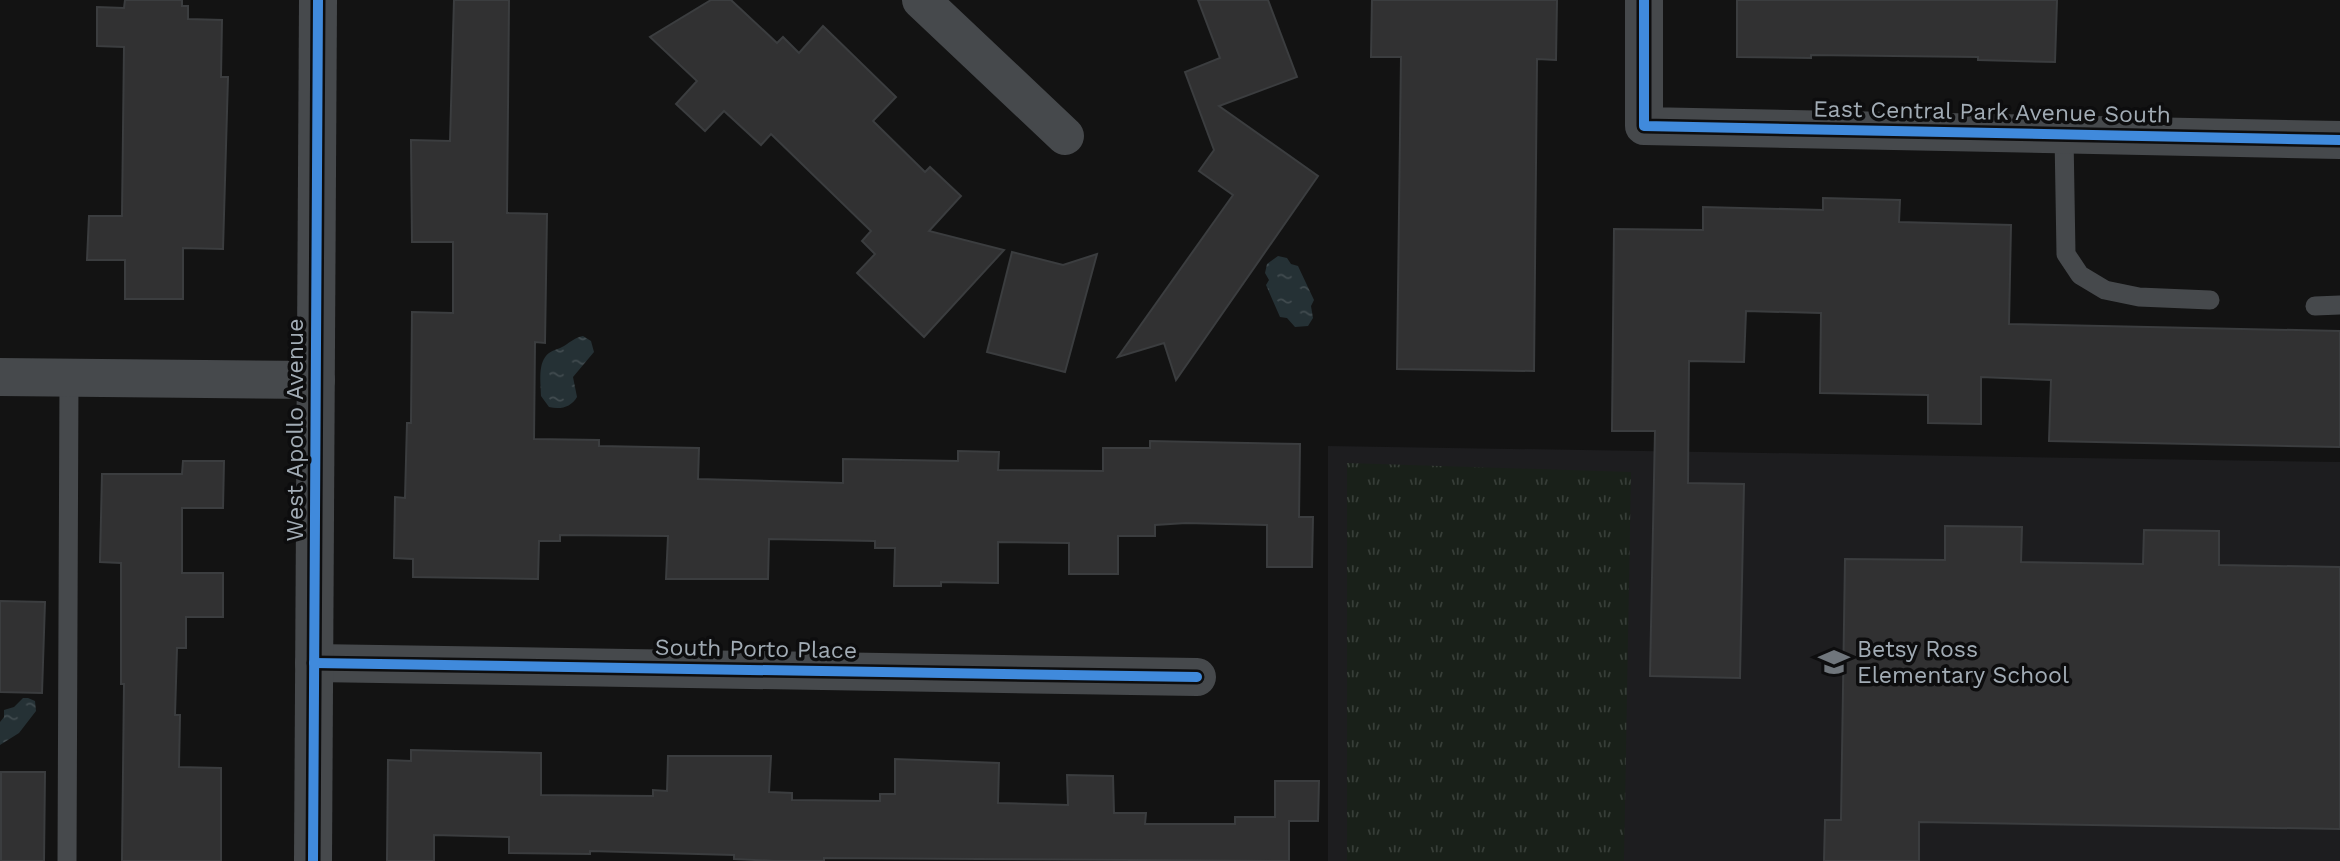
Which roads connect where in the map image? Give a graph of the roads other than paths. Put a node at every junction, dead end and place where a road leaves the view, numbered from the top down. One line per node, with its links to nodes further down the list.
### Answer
1 (318, 0): 12 (street, West Apollo Avenue)
2 (921, 0): 5 (street)
3 (1644, 0): 4 (street, East Central Park Avenue South)
4 (2064, 135): 6 (street, East Central Park Avenue South); 7 (lane)
5 (1065, 136)
6 (2340, 140)
7 (2210, 300)
8 (2340, 305): 9 (lane)
9 (2315, 306)
10 (0, 377): 11 (street)
11 (69, 377): 12 (street); 15 (lane)
12 (316, 380): 13 (street, West Apollo Avenue)
13 (314, 663): 14 (street, South Porto Place); 16 (street, West Apollo Avenue)
14 (1197, 677)
15 (66, 861)
16 (313, 861)

